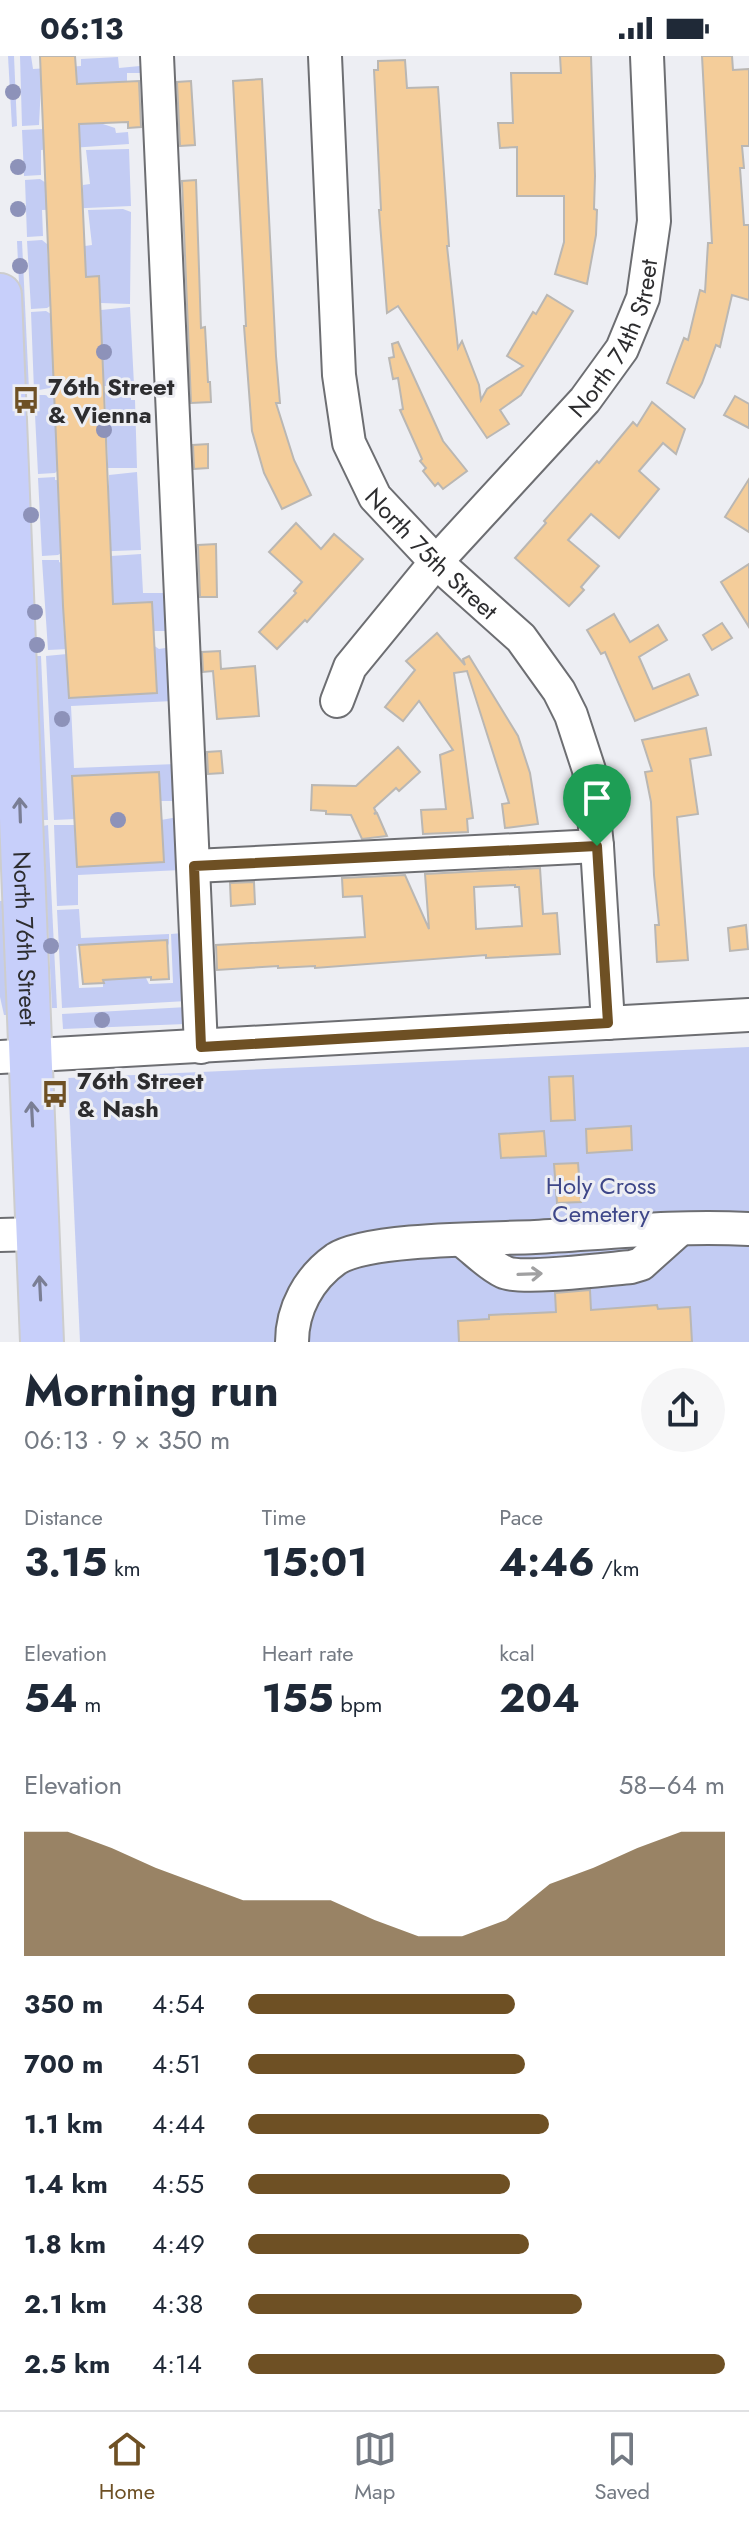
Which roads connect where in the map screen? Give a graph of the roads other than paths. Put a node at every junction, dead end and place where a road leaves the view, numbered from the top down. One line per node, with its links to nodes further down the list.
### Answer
1 (157, 56): 9 (street)
2 (325, 56): 6 (street, North 75th Street)
3 (647, 56): 6 (street, North 74th Street)
4 (0, 295): 5 (main road, North 76th Street)
5 (2, 375): 10 (main road, North 76th Street, one-way to 5)
6 (436, 562): 7 (street, North 74th Street); 8 (street, North 75th Street)
7 (337, 701)
8 (597, 846): 9 (street); 12 (street, North 75th Street)
9 (194, 866): 13 (street)
10 (11, 871): 14 (main road, North 76th Street)
11 (749, 1015): 12 (street)
12 (608, 1023): 13 (street)
13 (201, 1047): 14 (street)
14 (15, 1056): 16 (main road, North 76th Street, one-way to 14)
15 (749, 1229): 18 (street)
16 (19, 1235): 17 (main road, North 76th Street, one-way to 16)
17 (42, 1342)
18 (292, 1342)

